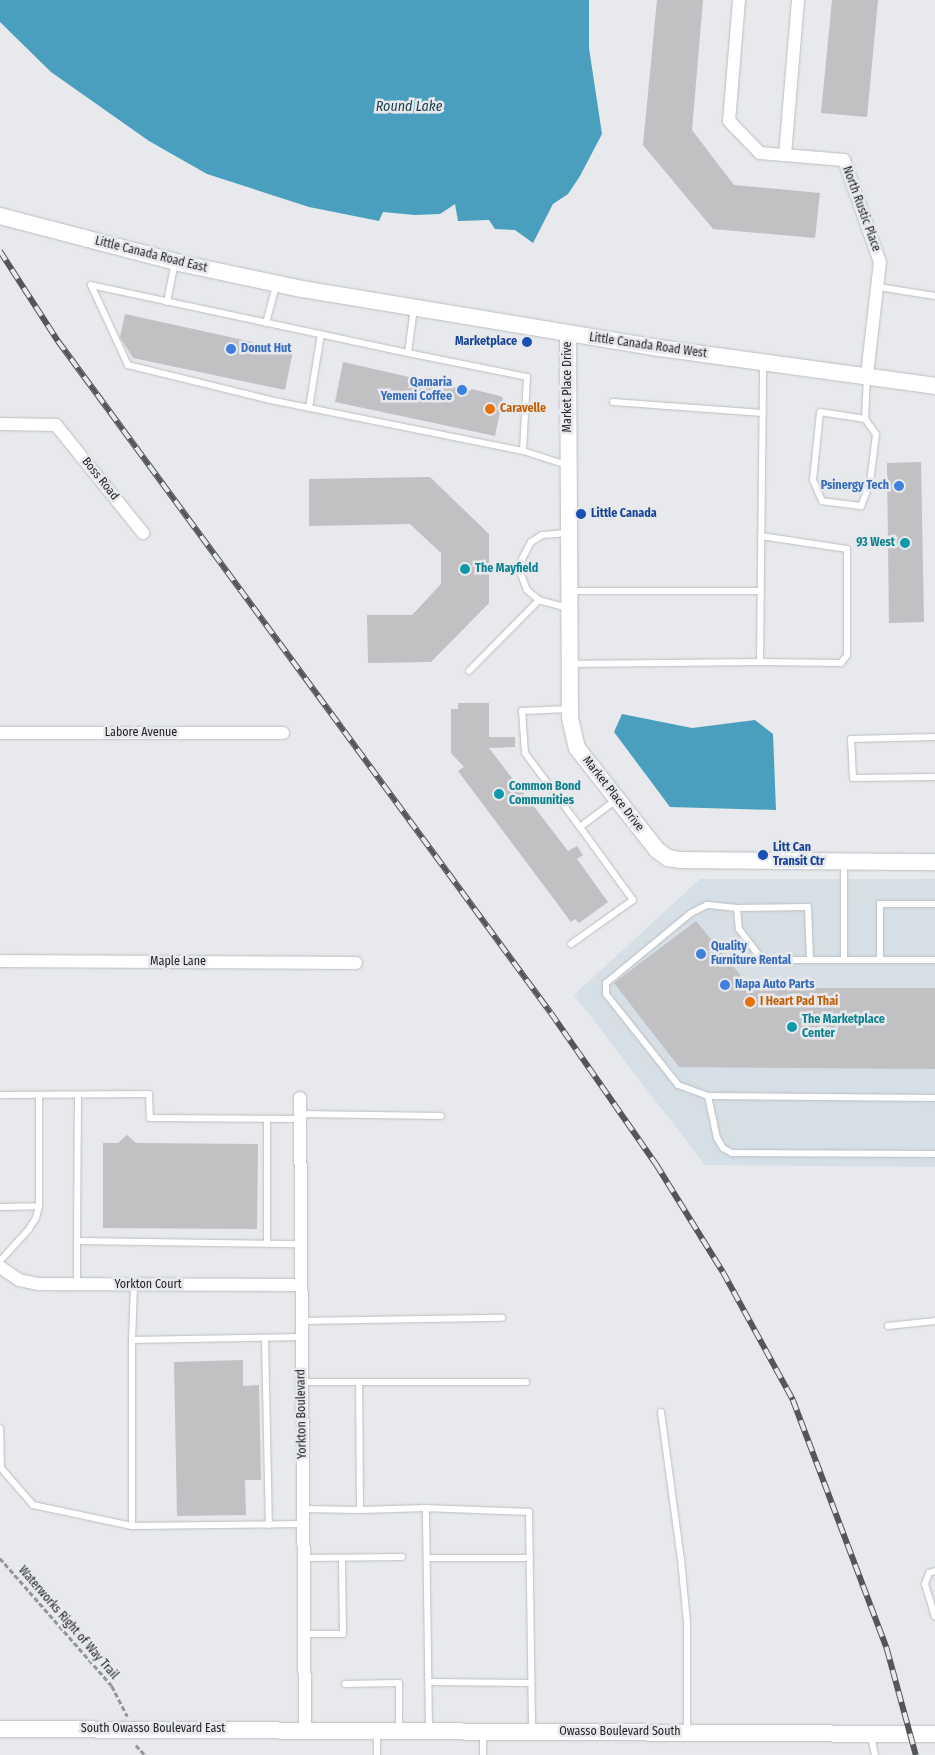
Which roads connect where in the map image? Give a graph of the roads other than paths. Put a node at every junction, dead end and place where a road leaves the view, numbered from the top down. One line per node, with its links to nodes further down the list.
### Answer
1 (740, 0): 3 (street, North Rustic Place)
2 (798, 0): 3 (street)
3 (785, 155): 7 (street, North Rustic Place)
4 (0, 216): 5 (street, Little Canada Road East)
5 (175, 262): 6 (street, Little Canada Road East); 10 (lane)
6 (276, 284): 8 (street, Little Canada Road East); 12 (lane)
7 (878, 287): 9 (lane); 17 (street, North Rustic Place)
8 (302, 289): 11 (street, Little Canada Road West)
9 (935, 296)
10 (167, 302): 12 (lane); 20 (lane)
11 (414, 308): 14 (street, Little Canada Road West); 15 (lane)
12 (266, 323): 13 (lane)
13 (321, 334): 15 (lane); 20 (lane)
14 (568, 334): 16 (street, Little Canada Road West); 25 (street, Market Place Drive)
15 (408, 353): 24 (lane)
16 (763, 362): 17 (street, Little Canada Road West); 21 (lane)
17 (867, 375): 18 (street, Little Canada Road West); 22 (lane)
18 (935, 386)
19 (613, 402): 21 (lane)
20 (309, 408): 24 (lane)
21 (763, 413): 28 (lane)
22 (865, 419): 22 (lane)
23 (0, 424): 26 (street, Boss Road)
24 (523, 451): 25 (lane)
25 (568, 465): 27 (street, Market Place Drive)
26 (143, 533)
27 (569, 533): 29 (street, Market Place Drive); 31 (lane)
28 (761, 536): 30 (lane); 33 (lane)
29 (569, 591): 30 (lane); 32 (street, Market Place Drive)
30 (761, 591): 33 (lane)
31 (539, 600): 32 (lane); 35 (lane)
32 (569, 608): 34 (street, Market Place Drive)
33 (760, 662): 34 (lane)
34 (569, 664): 36 (street, Market Place Drive)
35 (470, 671)
36 (570, 709): 41 (street, Market Place Drive); 42 (lane)
37 (0, 733): 38 (street, Labore Avenue)
38 (283, 733)
39 (935, 737): 40 (lane)
40 (935, 777)
41 (617, 799): 42 (lane); 43 (street, Market Place Drive)
42 (580, 828): 47 (lane)
43 (844, 861): 44 (street, Market Place Drive); 49 (lane)
44 (935, 862)
45 (935, 904): 50 (lane)
46 (737, 908): 48 (lane); 48 (lane); 57 (lane)
47 (571, 944)
48 (810, 960): 49 (lane)
49 (844, 960): 50 (lane)
50 (880, 960): 51 (lane)
51 (935, 960)
52 (0, 961): 53 (street, Maple Lane)
53 (356, 963)
54 (0, 1095): 55 (lane)
55 (39, 1095): 56 (lane); 64 (lane)
56 (78, 1095): 62 (lane); 66 (lane)
57 (708, 1096): 59 (lane); 63 (lane)
58 (300, 1098): 61 (street, Yorkton Boulevard)
59 (935, 1098)
60 (441, 1116): 61 (lane)
61 (300, 1117): 62 (lane); 68 (street, Yorkton Boulevard)
62 (267, 1119): 67 (lane)
63 (935, 1154)
64 (39, 1206): 65 (lane); 69 (lane)
65 (0, 1207)
66 (77, 1242): 67 (lane); 71 (lane)
67 (267, 1244): 68 (lane)
68 (301, 1244): 73 (street, Yorkton Boulevard)
69 (0, 1261)
70 (0, 1267): 71 (street, Yorkton Court)
71 (77, 1285): 72 (street, Yorkton Court)
72 (134, 1285): 73 (street, Yorkton Court); 80 (lane)
73 (301, 1285): 75 (street, Yorkton Boulevard)
74 (502, 1318): 75 (lane)
75 (301, 1321): 78 (street, Yorkton Boulevard)
76 (935, 1321): 77 (lane)
77 (888, 1326)
78 (301, 1337): 79 (lane); 81 (street, Yorkton Boulevard)
79 (265, 1338): 80 (lane); 90 (lane)
80 (132, 1340): 91 (lane)
81 (302, 1382): 82 (lane); 87 (street, Yorkton Boulevard)
82 (359, 1382): 83 (lane); 88 (lane)
83 (526, 1382)
84 (661, 1412): 110 (lane)
85 (0, 1428): 91 (lane)
86 (426, 1508): 88 (lane); 95 (lane); 96 (lane)
87 (303, 1509): 88 (lane); 89 (street, Yorkton Boulevard)
88 (360, 1510)
89 (303, 1524): 90 (lane); 92 (street, Yorkton Boulevard)
90 (269, 1525): 91 (lane)
91 (132, 1526)
92 (304, 1558): 93 (lane); 99 (street, Yorkton Boulevard)
93 (342, 1558): 94 (lane); 99 (lane)
94 (402, 1558)
95 (427, 1558): 96 (lane); 100 (lane)
96 (530, 1558): 101 (lane)
97 (935, 1571): 98 (lane)
98 (935, 1617)
99 (304, 1634): 104 (street, Yorkton Boulevard)
100 (428, 1682): 101 (lane); 107 (lane)
101 (531, 1683): 109 (lane)
102 (345, 1684): 106 (lane)
103 (0, 1729): 104 (street, South Owasso Boulevard East)
104 (306, 1730): 105 (street, Owasso Boulevard South)
105 (377, 1731): 106 (street, Owasso Boulevard South); 113 (lane)
106 (399, 1731): 107 (street, Owasso Boulevard South)
107 (429, 1731): 108 (street, Owasso Boulevard South)
108 (483, 1731): 109 (street, Owasso Boulevard South); 114 (lane)
109 (532, 1732): 110 (street, Owasso Boulevard South)
110 (687, 1733): 111 (street, Owasso Boulevard South)
111 (871, 1734): 112 (street, Owasso Boulevard South); 115 (lane)
112 (935, 1734)
113 (377, 1755)
114 (483, 1755)
115 (875, 1755)

